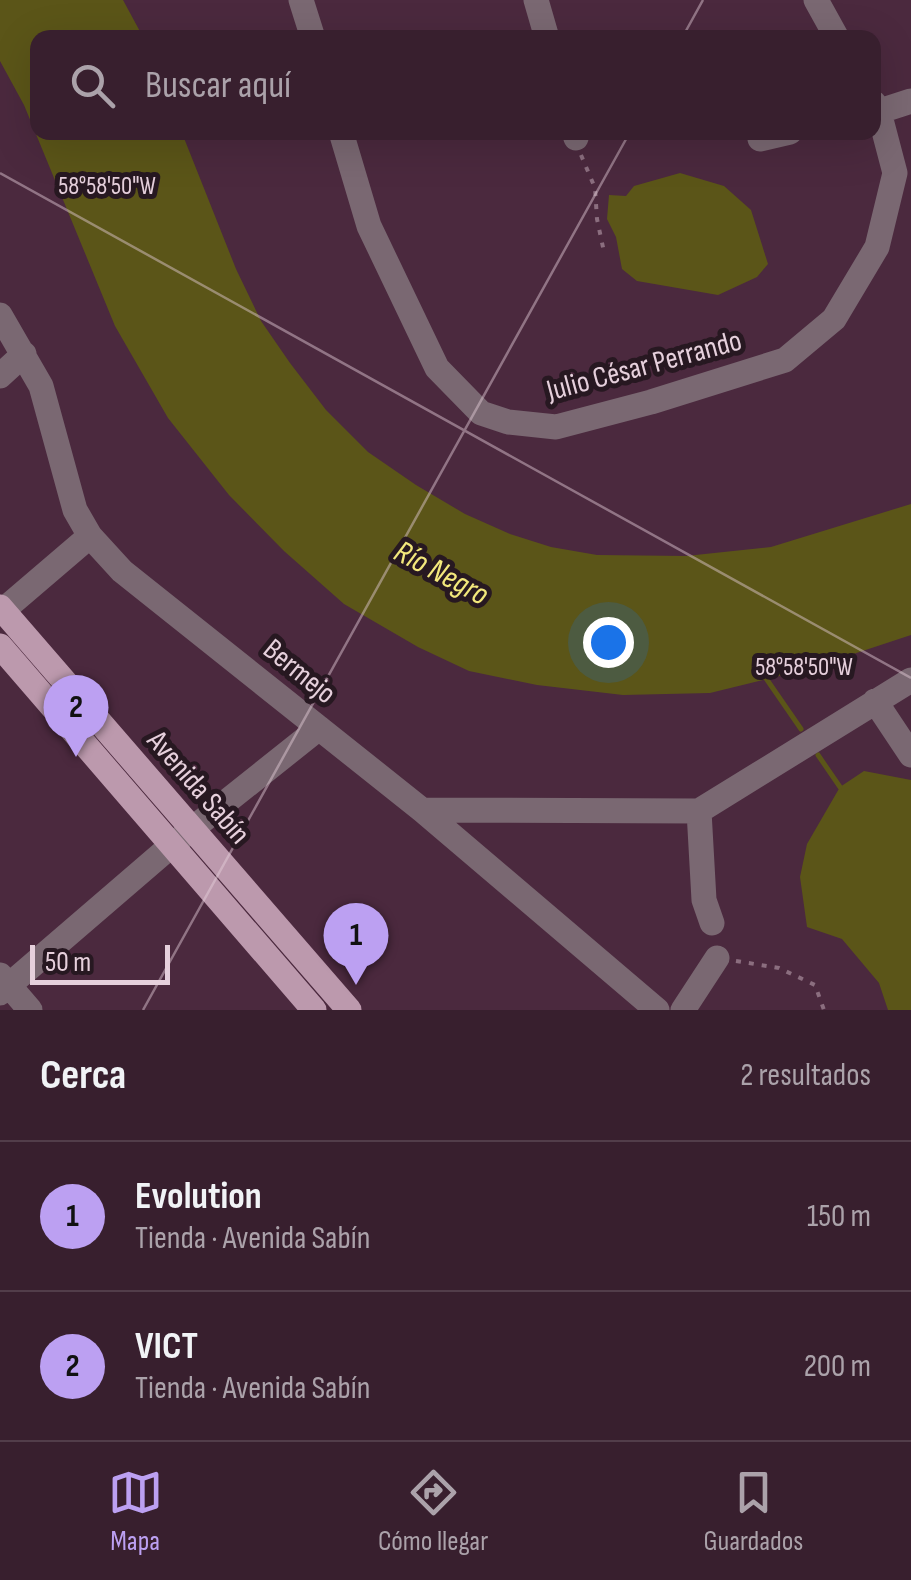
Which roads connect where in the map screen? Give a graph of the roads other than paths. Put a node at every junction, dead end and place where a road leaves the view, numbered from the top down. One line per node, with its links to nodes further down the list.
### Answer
1 (301, 0): 4 (street)
2 (536, 0): 5 (street)
3 (816, 0): 6 (street)
4 (310, 30)
5 (545, 30)
6 (833, 30)
7 (911, 100): 8 (street)
8 (881, 108)
9 (881, 128): 10 (street, Julio César Perrando)
10 (343, 140)
11 (0, 315): 12 (street, Bermejo)
12 (24, 354): 13 (street); 14 (street, Bermejo)
13 (0, 376)
14 (90, 536): 15 (street); 19 (street, Bermejo)
15 (1, 610): 23 (main road, Avenida Sabín)
16 (0, 646): 23 (main road, Avenida Sabín)
17 (911, 680): 18 (street)
18 (875, 701): 20 (street); 22 (street)
19 (319, 728): 21 (street, Bermejo); 23 (street)
20 (911, 756)
21 (422, 810): 22 (street); 30 (street, Bermejo)
22 (699, 811): 24 (street)
23 (182, 837): 26 (street); 28 (main road, Avenida Sabín); 29 (main road, Avenida Sabín)
24 (712, 923)
25 (716, 958): 31 (street)
26 (3, 984): 27 (street)
27 (30, 1010)
28 (314, 1010)
29 (349, 1010)
30 (657, 1010)
31 (683, 1010)

